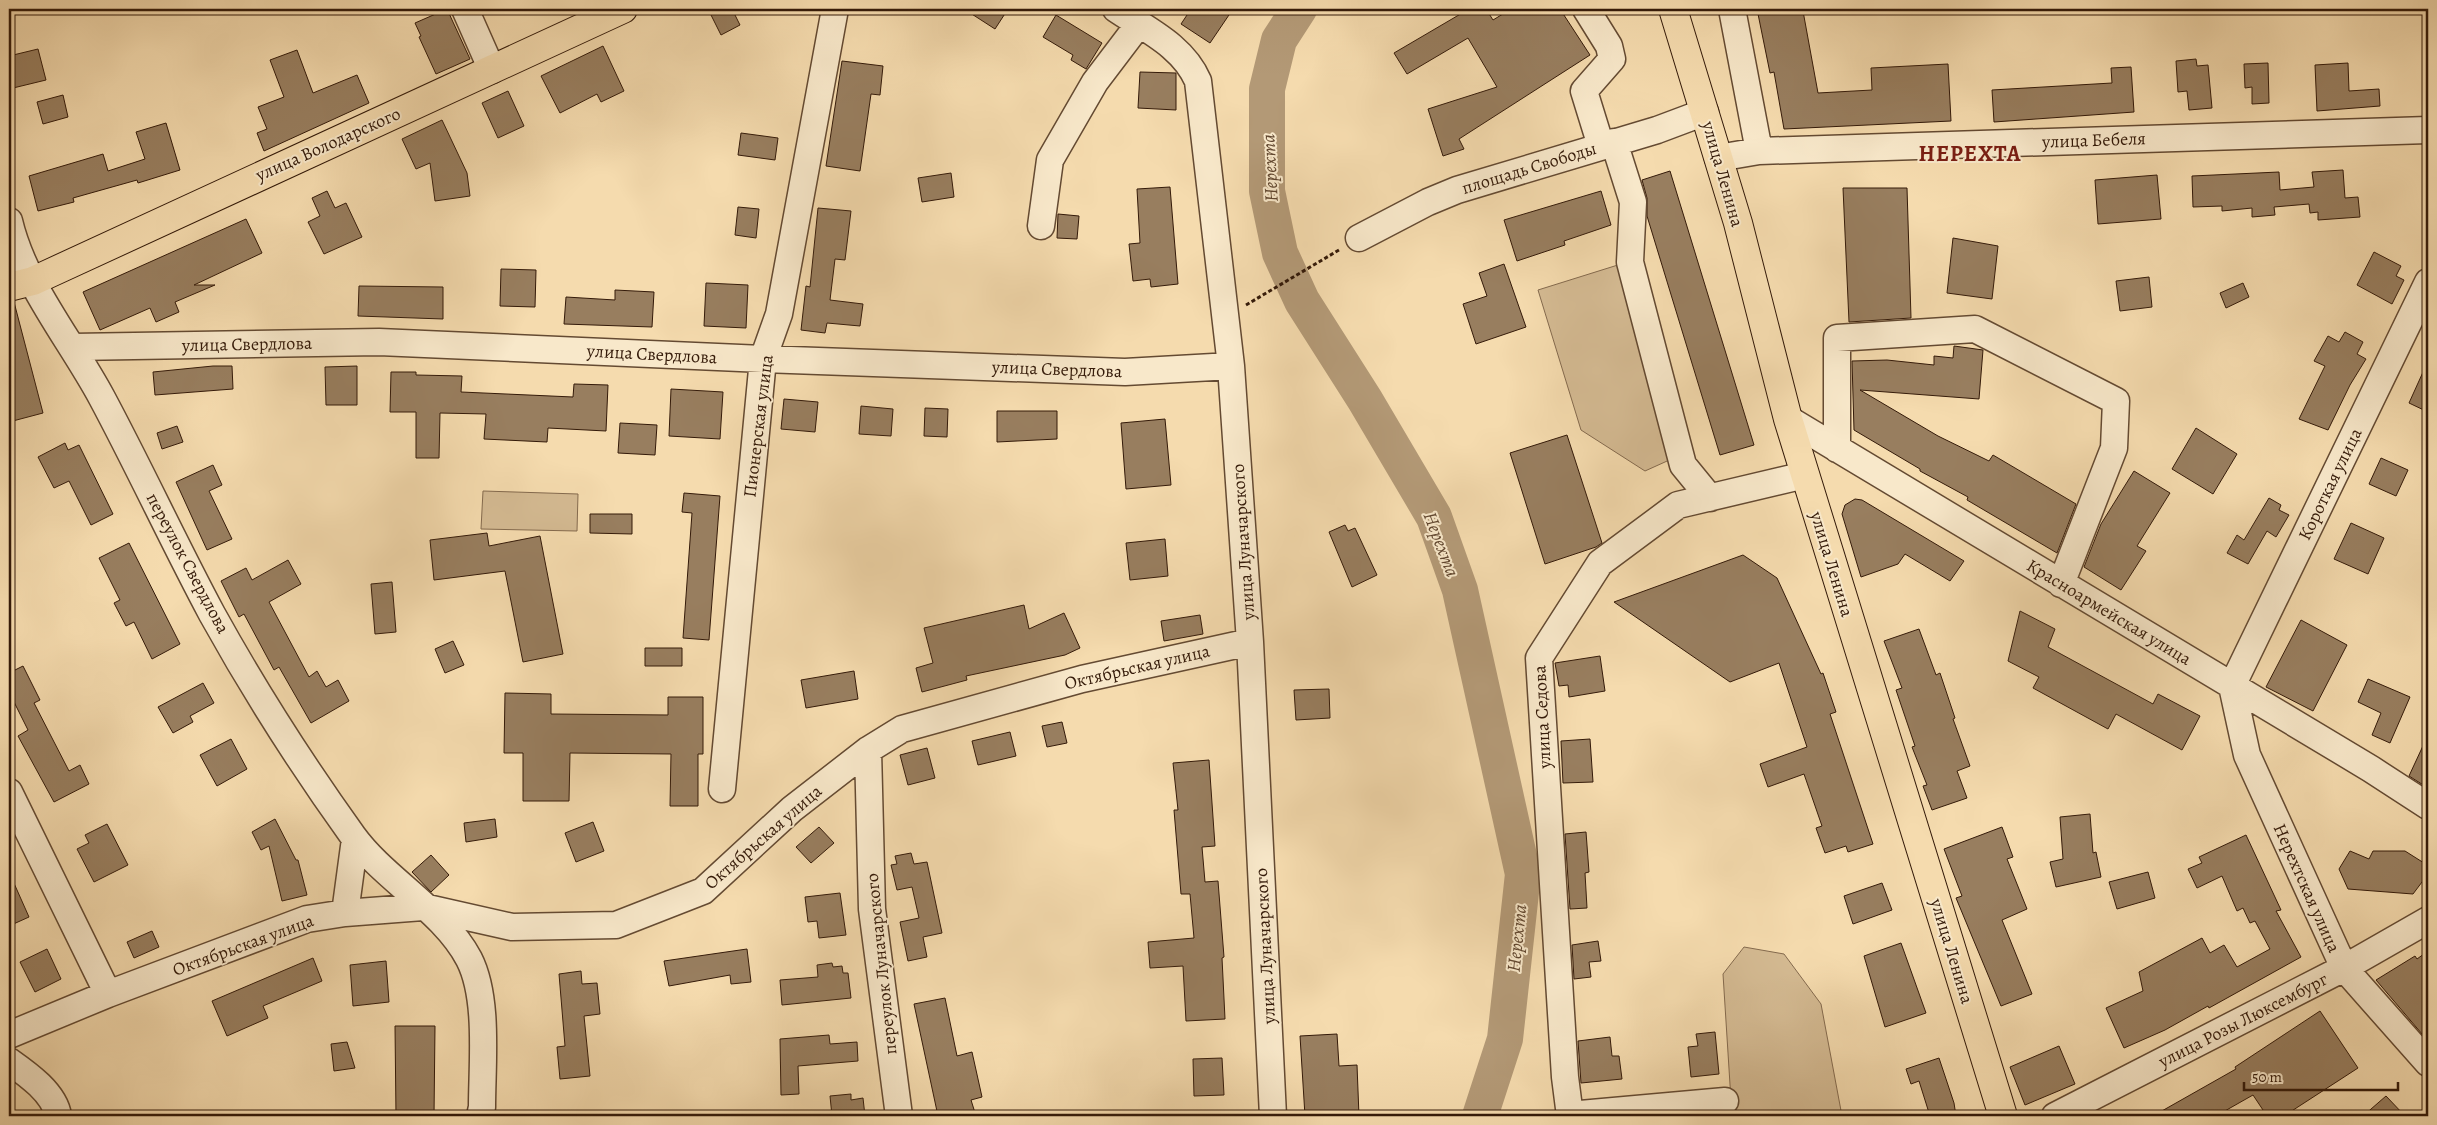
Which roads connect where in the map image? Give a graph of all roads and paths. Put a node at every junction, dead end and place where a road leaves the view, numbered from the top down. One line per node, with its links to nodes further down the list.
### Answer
1 (465, 9): 9 (street)
2 (623, 9): 9 (main road, улица Володарского)
3 (835, 9): 23 (street, Пионерская улица)
4 (1116, 9): 8 (street, улица Луначарского)
5 (1586, 9): 12 (street)
6 (1673, 9): 10 (main road, улица Ленина)
7 (1732, 9): 13 (street)
8 (1139, 24): 16 (street); 24 (street, улица Луначарского)
9 (492, 70): 19 (main road, улица Володарского)
10 (1705, 112): 12 (street, площадь Свободы); 14 (main road, улица Ленина)
11 (2428, 130): 13 (street, улица Бебеля)
12 (1607, 144): 17 (street, площадь Свободы); 28 (street)
13 (1759, 151): 14 (street, улица Бебеля)
14 (1718, 158): 25 (main road, улица Ленина)
15 (9, 221): 19 (street, переулок Свердлова)
16 (1041, 226)
17 (1359, 238): 20 (path)
18 (2428, 282): 21 (street, Короткая улица)
19 (21, 284): 22 (street, переулок Свердлова)
20 (1256, 300)
21 (2418, 327): 31 (street, Короткая улица)
22 (73, 346): 23 (street, улица Свердлова); 36 (street, переулок Свердлова)
23 (763, 359): 24 (street, улица Свердлова); 33 (street, Пионерская улица)
24 (1231, 366): 30 (street, улица Луначарского)
25 (1788, 419): 26 (street, Красноармейская улица); 27 (main road, улица Ленина)
26 (1837, 449): 29 (street, Красноармейская улица); 29 (street)
27 (1805, 476): 28 (street, улица Седова); 51 (main road, улица Ленина)
28 (1710, 498): 50 (street, улица Седова)
29 (2061, 584): 31 (street, Красноармейская улица)
30 (1250, 642): 32 (street, Октябрьская улица); 49 (street, улица Луначарского)
31 (2232, 686): 35 (street, Красноармейская улица); 40 (street, Нерехтская улица)
32 (868, 750): 37 (street, Октябрьская улица); 48 (street, переулок Луначарского)
33 (722, 789)
34 (9, 792): 41 (street)
35 (2428, 806)
36 (355, 839): 37 (street, переулок Свердлова); 38 (street)
37 (423, 907): 38 (street, Октябрьская улица); 47 (street, переулок Свердлова)
38 (345, 913): 41 (street, Октябрьская улица)
39 (2428, 920): 40 (street, улица Розы Люксембург)
40 (2344, 968): 44 (street, Нерехтская улица); 52 (street, улица Розы Люксембург)
41 (108, 994): 42 (street, Октябрьская улица)
42 (9, 1035)
43 (9, 1061): 46 (street)
44 (2428, 1063)
45 (1725, 1101): 50 (street)
46 (58, 1116)
47 (480, 1116)
48 (899, 1116)
49 (1274, 1116)
50 (1569, 1116)
51 (2004, 1116)
52 (2056, 1116)

